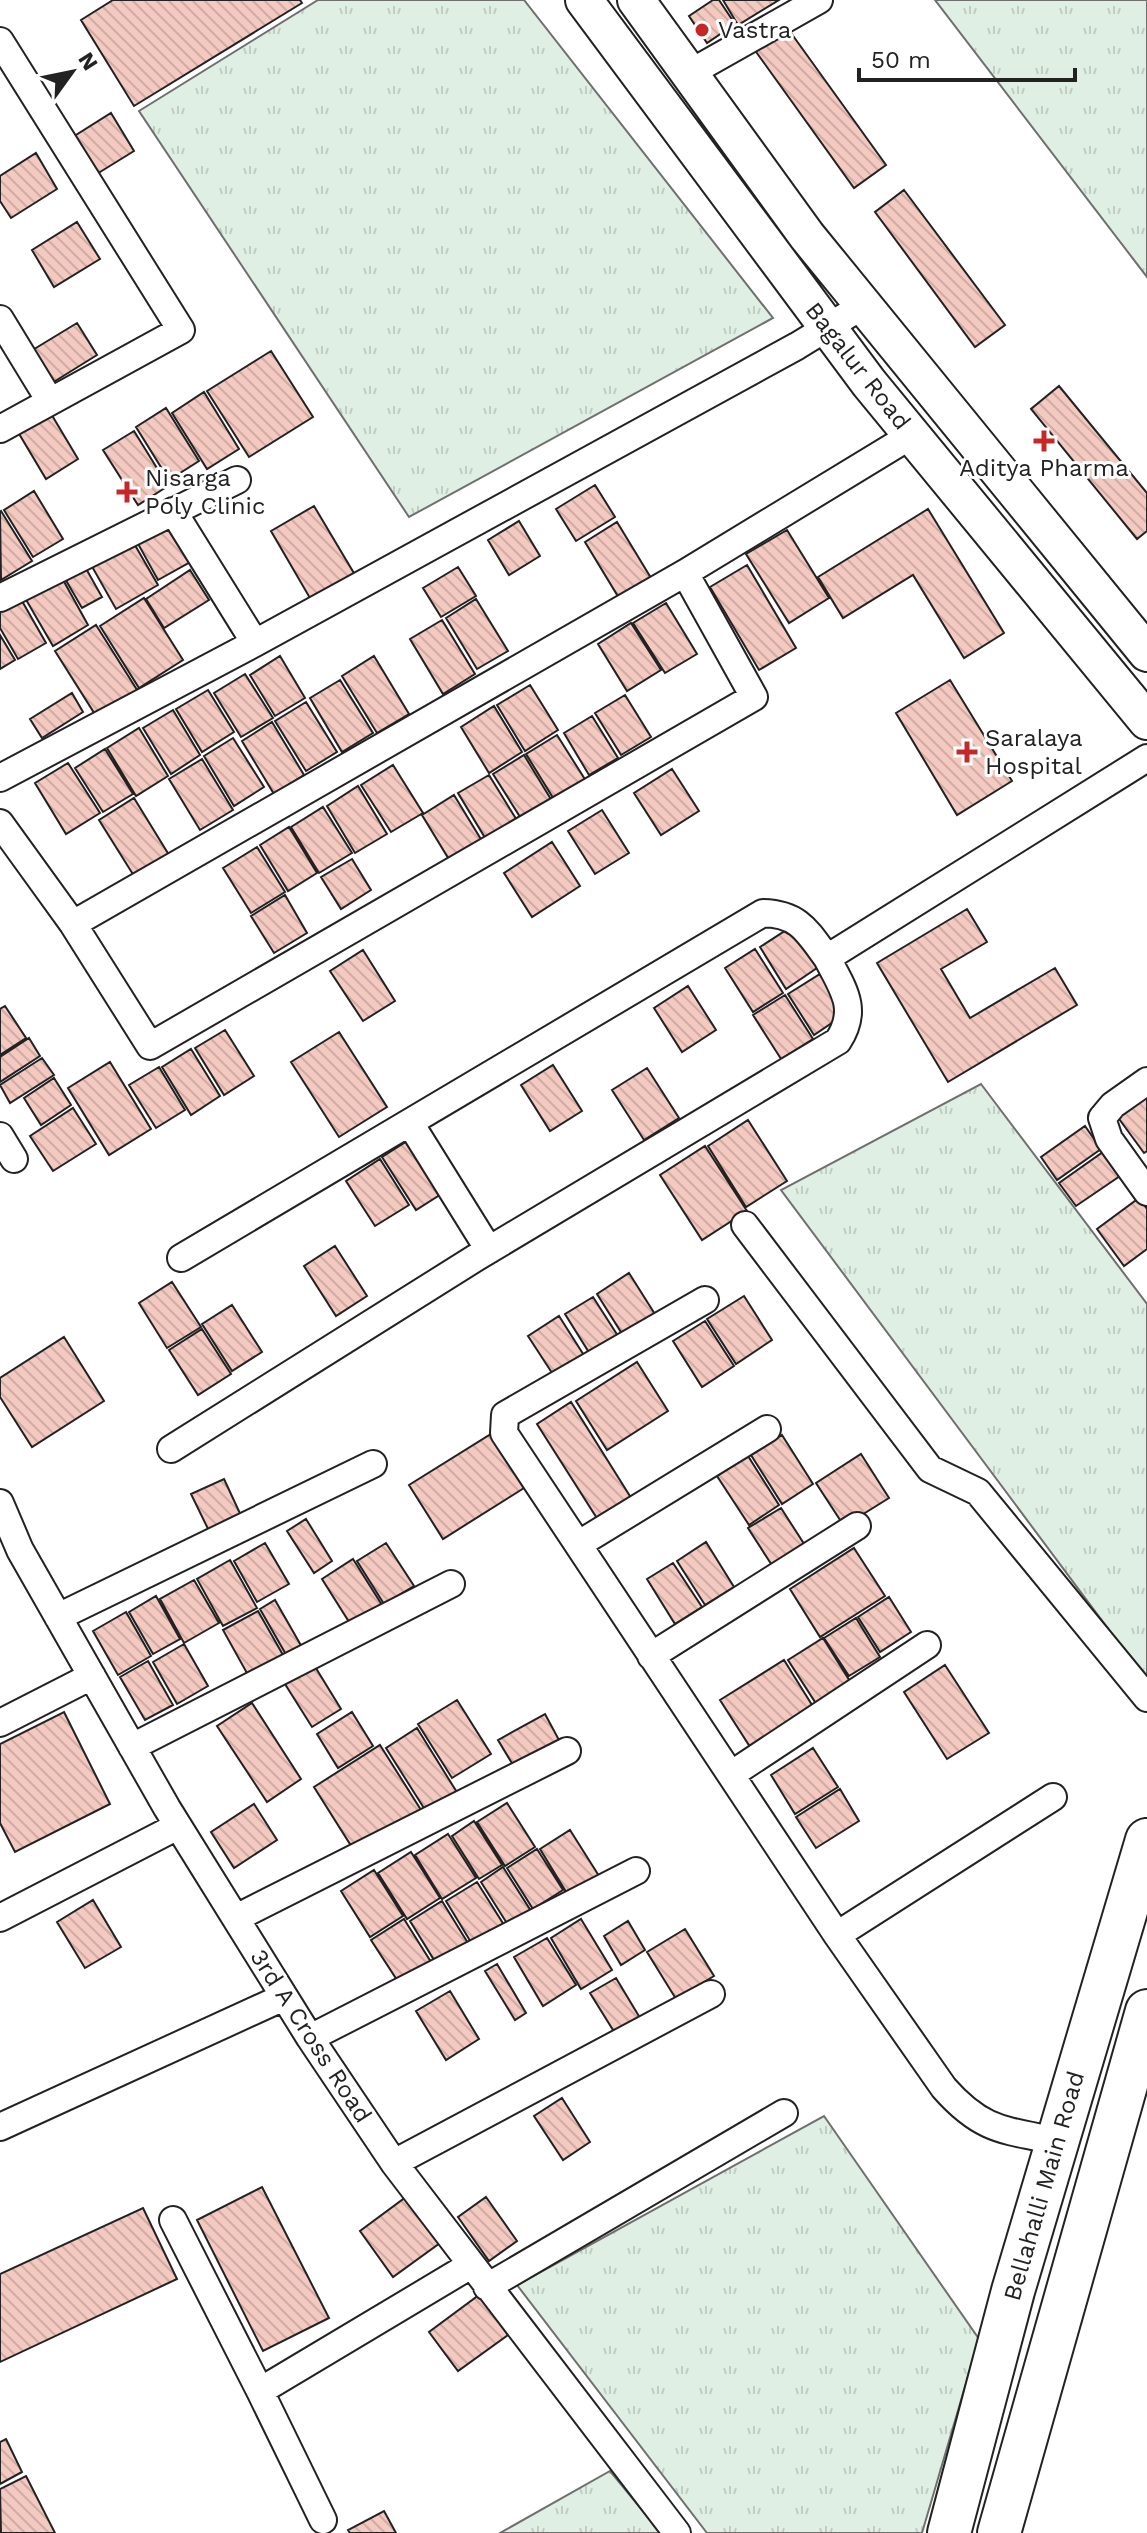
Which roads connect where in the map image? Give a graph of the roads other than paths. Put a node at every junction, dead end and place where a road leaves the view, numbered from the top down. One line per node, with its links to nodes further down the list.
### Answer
1 (584, 0): 8 (main road, Bagalur Road)
2 (636, 0): 5 (main road, Bagalur Road)
3 (819, 0): 5 (street)
4 (0, 41): 9 (street)
5 (688, 74): 6 (main road, Bagalur Road)
6 (864, 305): 8 (street); 17 (main road, Bagalur Road)
7 (0, 319): 9 (street)
8 (827, 327): 11 (main road, Bagalur Road); 16 (street)
9 (50, 401): 10 (street)
10 (0, 429)
11 (912, 435): 14 (street); 18 (main road, Bagalur Road)
12 (237, 480): 13 (street)
13 (173, 511): 15 (street); 16 (street)
14 (685, 573): 22 (street); 22 (street)
15 (0, 598)
16 (255, 643): 20 (street)
17 (1147, 653)
18 (1147, 721)
19 (1147, 758): 23 (street)
20 (0, 778)
21 (0, 823): 22 (street)
22 (73, 924)
23 (827, 958): 25 (street); 30 (street)
24 (1147, 1081): 28 (street)
25 (410, 1123): 30 (street); 31 (street)
26 (0, 1136): 27 (street)
27 (14, 1159)
28 (1147, 1192)
29 (745, 1225): 44 (street)
30 (489, 1250): 34 (street)
31 (181, 1258)
32 (705, 1300): 38 (street)
33 (767, 1429): 38 (street)
34 (171, 1449)
35 (373, 1464): 40 (street)
36 (0, 1503): 40 (street, 3rd A Cross Road)
37 (857, 1526): 42 (street)
38 (579, 1544): 42 (street)
39 (451, 1584): 46 (street)
40 (58, 1617): 43 (street, 3rd A Cross Road)
41 (927, 1645): 48 (street)
42 (651, 1656): 48 (street)
43 (92, 1676): 45 (street); 46 (street, 3rd A Cross Road)
44 (1147, 1698)
45 (0, 1723)
46 (132, 1747): 50 (street, 3rd A Cross Road)
47 (567, 1751): 54 (street)
48 (732, 1774): 55 (street)
49 (1053, 1797): 55 (street)
50 (178, 1826): 53 (street); 54 (street, 3rd A Cross Road)
51 (1147, 1840): 62 (main road, Bellahalli Main Road)
52 (636, 1871): 59 (street)
53 (0, 1918)
54 (236, 1918): 57 (street, 3rd A Cross Road)
55 (837, 1935): 62 (street)
56 (711, 1994): 63 (street)
57 (284, 1997): 59 (street, 3rd A Cross Road); 61 (street)
58 (1147, 2011): 71 (main road)
59 (310, 2038): 63 (street, 3rd A Cross Road)
60 (784, 2113): 66 (street)
61 (0, 2127)
62 (1057, 2141): 70 (main road, Bellahalli Main Road)
63 (394, 2163): 65 (street, 3rd A Cross Road)
64 (173, 2220): 67 (street)
65 (471, 2265): 66 (street, 3rd A Cross Road); 67 (street)
66 (487, 2287): 69 (street, 3rd A Cross Road)
67 (260, 2391): 68 (street)
68 (323, 2520)
69 (677, 2533)
70 (949, 2533)
71 (999, 2533)

